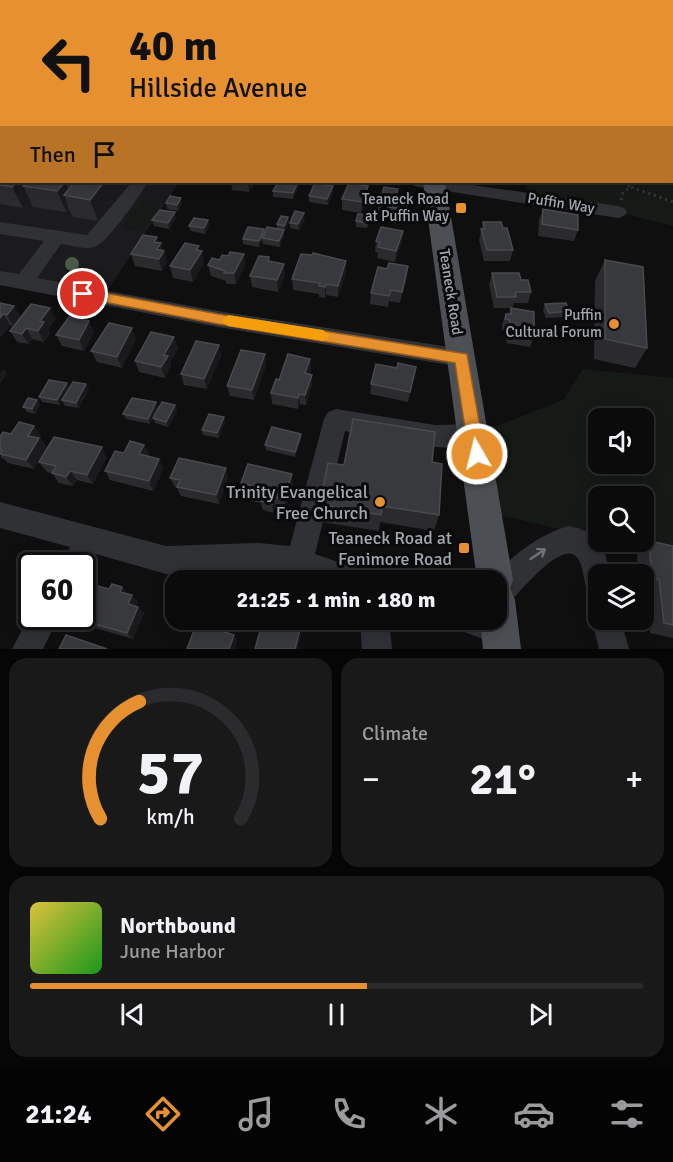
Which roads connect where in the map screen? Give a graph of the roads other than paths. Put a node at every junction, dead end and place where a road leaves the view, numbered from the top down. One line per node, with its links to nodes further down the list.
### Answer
1 (139, 183): 6 (street)
2 (429, 183): 9 (main road, Teaneck Road)
3 (435, 183): 4 (street, Puffin Way)
4 (618, 212)
5 (0, 228): 6 (street)
6 (55, 239): 8 (street)
7 (0, 278): 8 (street)
8 (24, 282): 9 (street)
9 (462, 358): 10 (main road, Teaneck Road)
10 (474, 435): 14 (street); 17 (main road, Teaneck Road)
11 (0, 515): 12 (street)
12 (89, 540): 13 (street); 14 (street)
13 (82, 552)
14 (299, 563): 16 (street)
15 (593, 564): 18 (street, one-way to 15)
16 (320, 570)
17 (494, 570)
18 (507, 593)
19 (37, 630): 22 (street)
20 (376, 630): 23 (street)
21 (609, 630): 24 (street)
22 (27, 649)
23 (377, 649)
24 (614, 649)

